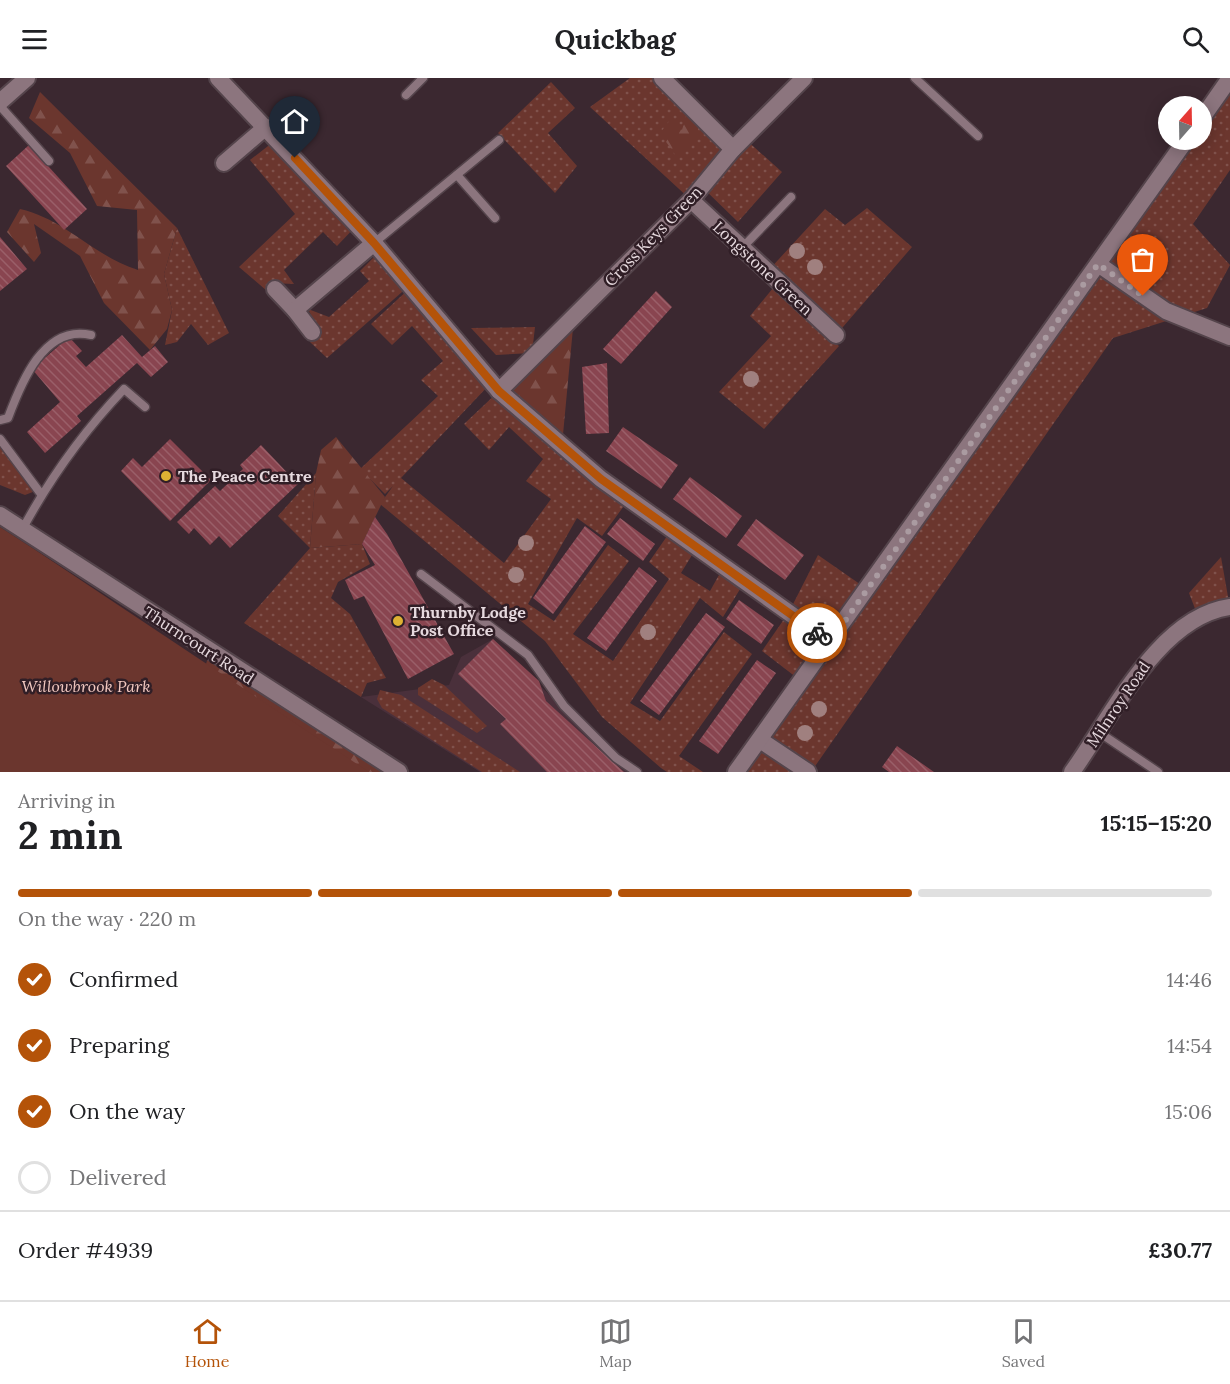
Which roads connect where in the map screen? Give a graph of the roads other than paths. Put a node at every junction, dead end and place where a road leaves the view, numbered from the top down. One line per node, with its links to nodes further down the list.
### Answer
1 (27, 78): 9 (street)
2 (218, 78): 11 (street)
3 (423, 78): 8 (lane)
4 (662, 78): 14 (street)
5 (804, 78): 14 (street, Cross Keys Green)
6 (915, 78): 12 (lane)
7 (1230, 78): 10 (street)
8 (406, 95)
9 (0, 104): 16 (lane)
10 (1212, 104)
11 (266, 127): 17 (street); 22 (street)
12 (978, 136)
13 (500, 140): 18 (lane)
14 (733, 149): 20 (street, Cross Keys Green)
15 (1179, 150): 24 (street)
16 (49, 161)
17 (224, 163)
18 (457, 175): 21 (lane); 22 (lane)
19 (791, 197): 23 (lane)
20 (691, 200): 23 (street, Longstone Green); 31 (street, Cross Keys Green)
21 (495, 218)
22 (374, 243): 26 (street); 31 (street)
23 (741, 248): 29 (street, Longstone Green)
24 (1098, 264): 30 (street); 40 (street)
25 (275, 289): 26 (street)
26 (294, 310): 27 (street)
27 (312, 332)
28 (91, 335): 33 (lane)
29 (837, 335)
30 (1230, 337)
31 (499, 391): 40 (street)
32 (145, 407): 35 (lane)
33 (0, 420)
34 (0, 439): 35 (lane)
35 (41, 494): 37 (lane)
36 (0, 515): 37 (street, Thurncourt Road)
37 (22, 530): 43 (street, Thurncourt Road)
38 (421, 574): 44 (lane)
39 (1230, 607): 41 (street, Milnroy Road)
40 (830, 642): 42 (street)
41 (1100, 733): 47 (street, Milnroy Road); 48 (lane)
42 (759, 740): 45 (street); 46 (street)
43 (399, 772)
44 (637, 772)
45 (736, 772)
46 (808, 772)
47 (1072, 772)
48 (1158, 772)

